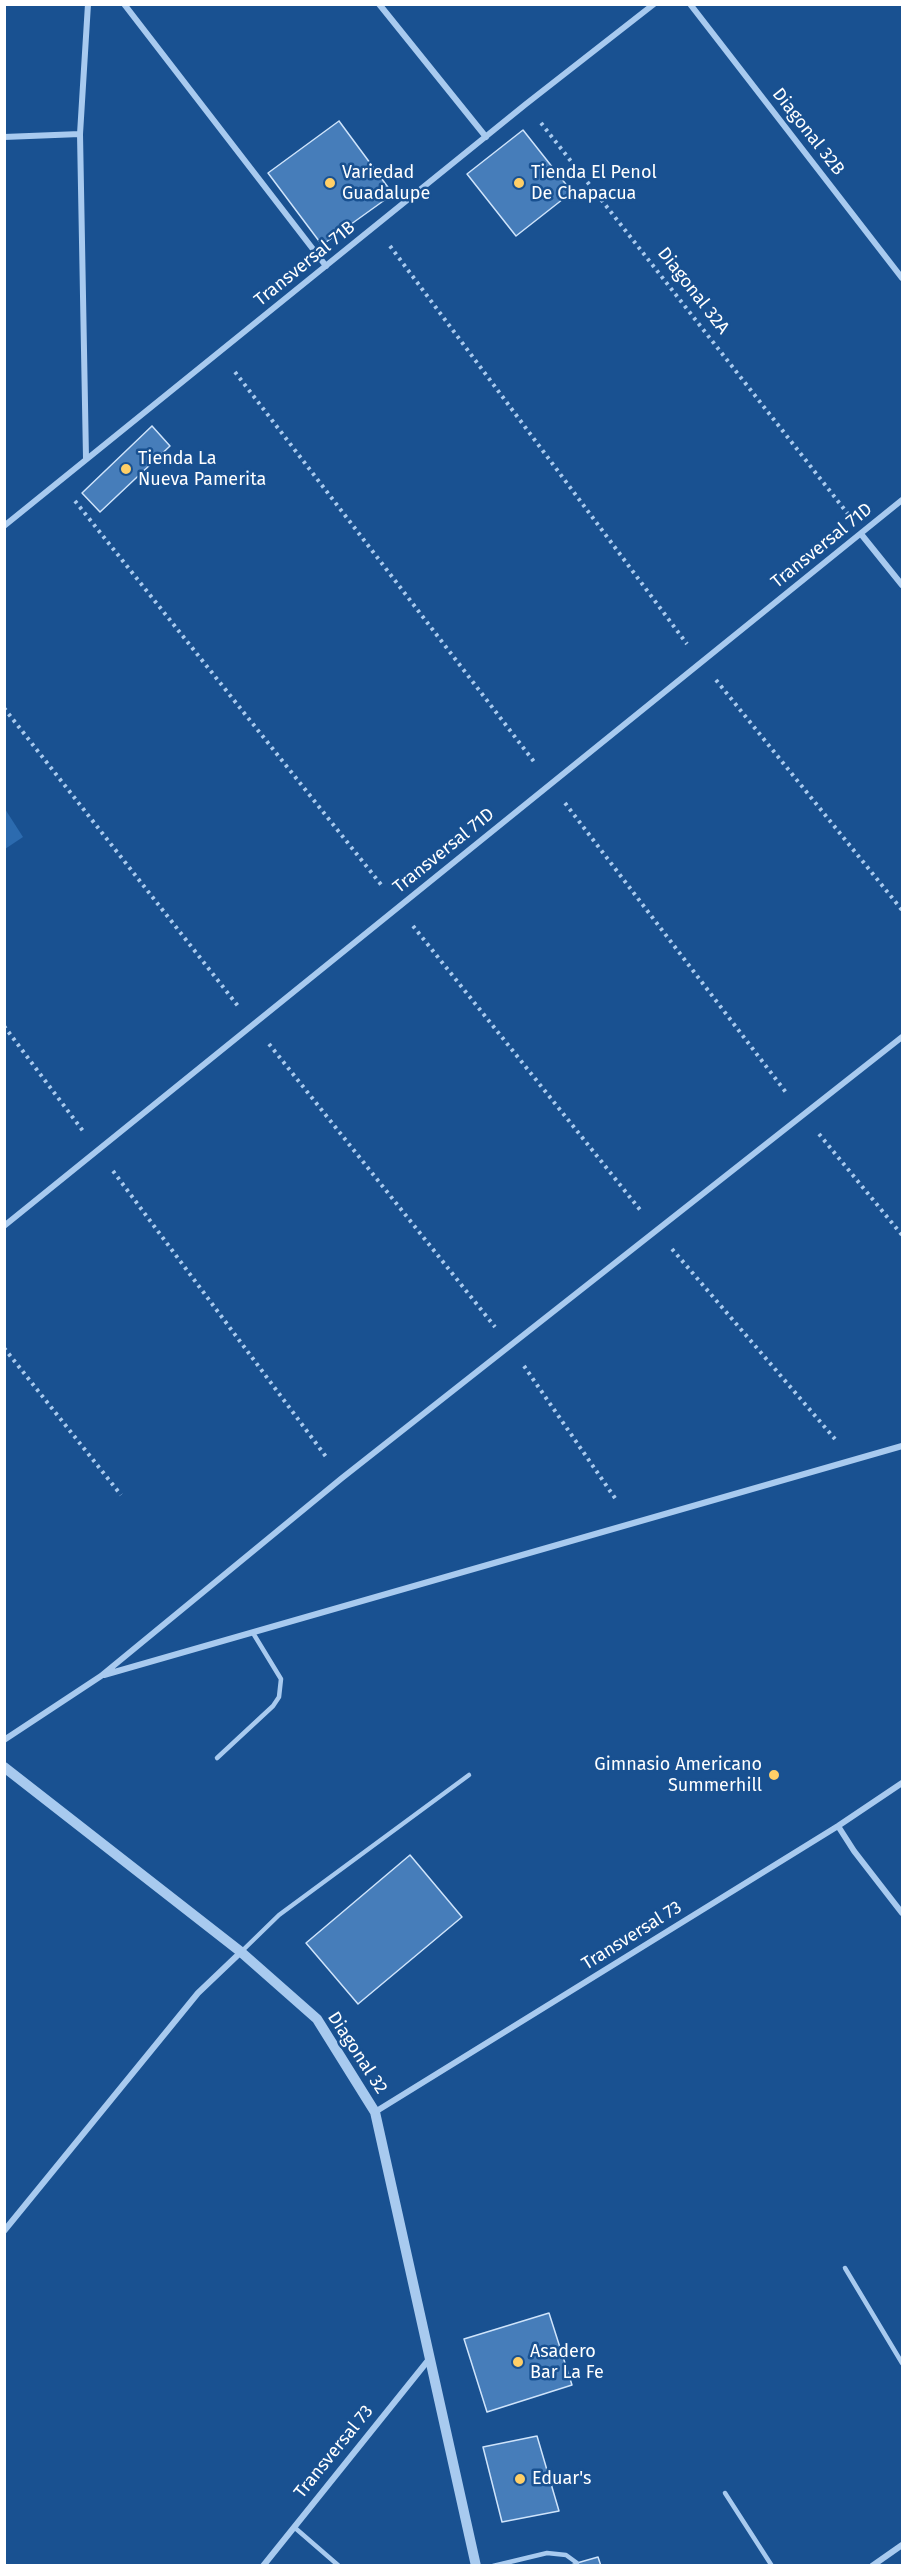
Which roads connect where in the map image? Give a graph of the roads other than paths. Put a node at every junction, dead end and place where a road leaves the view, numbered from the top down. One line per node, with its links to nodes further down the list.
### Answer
1 (88, 4): 6 (street)
2 (124, 4): 9 (street)
3 (379, 4): 8 (street)
4 (654, 4): 8 (street, Transversal 71B)
5 (690, 4): 10 (street, Diagonal 32B)
6 (80, 134): 7 (street); 11 (street)
7 (4, 137)
8 (486, 137): 9 (street, Transversal 71B)
9 (326, 266): 11 (street, Transversal 71B)
10 (903, 278)
11 (86, 458): 13 (street, Transversal 71B)
12 (903, 500): 14 (street, Transversal 71D)
13 (4, 526)
14 (861, 534): 15 (street); 17 (street, Transversal 71D)
15 (903, 585)
16 (903, 1037): 20 (street)
17 (4, 1226)
18 (903, 1446): 19 (street)
19 (253, 1633): 20 (street); 22 (lane)
20 (101, 1676): 21 (street)
21 (4, 1740)
22 (217, 1758)
23 (4, 1767): 28 (street, Diagonal 32)
24 (469, 1775): 28 (lane)
25 (903, 1783): 26 (street, Transversal 73)
26 (838, 1826): 27 (street); 29 (street, Transversal 73)
27 (903, 1913)
28 (241, 1952): 29 (street, Diagonal 32); 30 (street)
29 (375, 2112): 32 (street, Diagonal 32)
30 (4, 2231)
31 (845, 2268): 33 (lane)
32 (430, 2358): 35 (street, Transversal 73); 40 (street, Diagonal 32)
33 (903, 2363)
34 (725, 2493): 42 (lane)
35 (294, 2527): 38 (street, Transversal 73); 39 (lane)
36 (903, 2545): 43 (street)
37 (577, 2563): 41 (lane)
38 (263, 2565)
39 (339, 2565)
40 (476, 2565)
41 (494, 2565)
42 (772, 2565)
43 (872, 2565)

